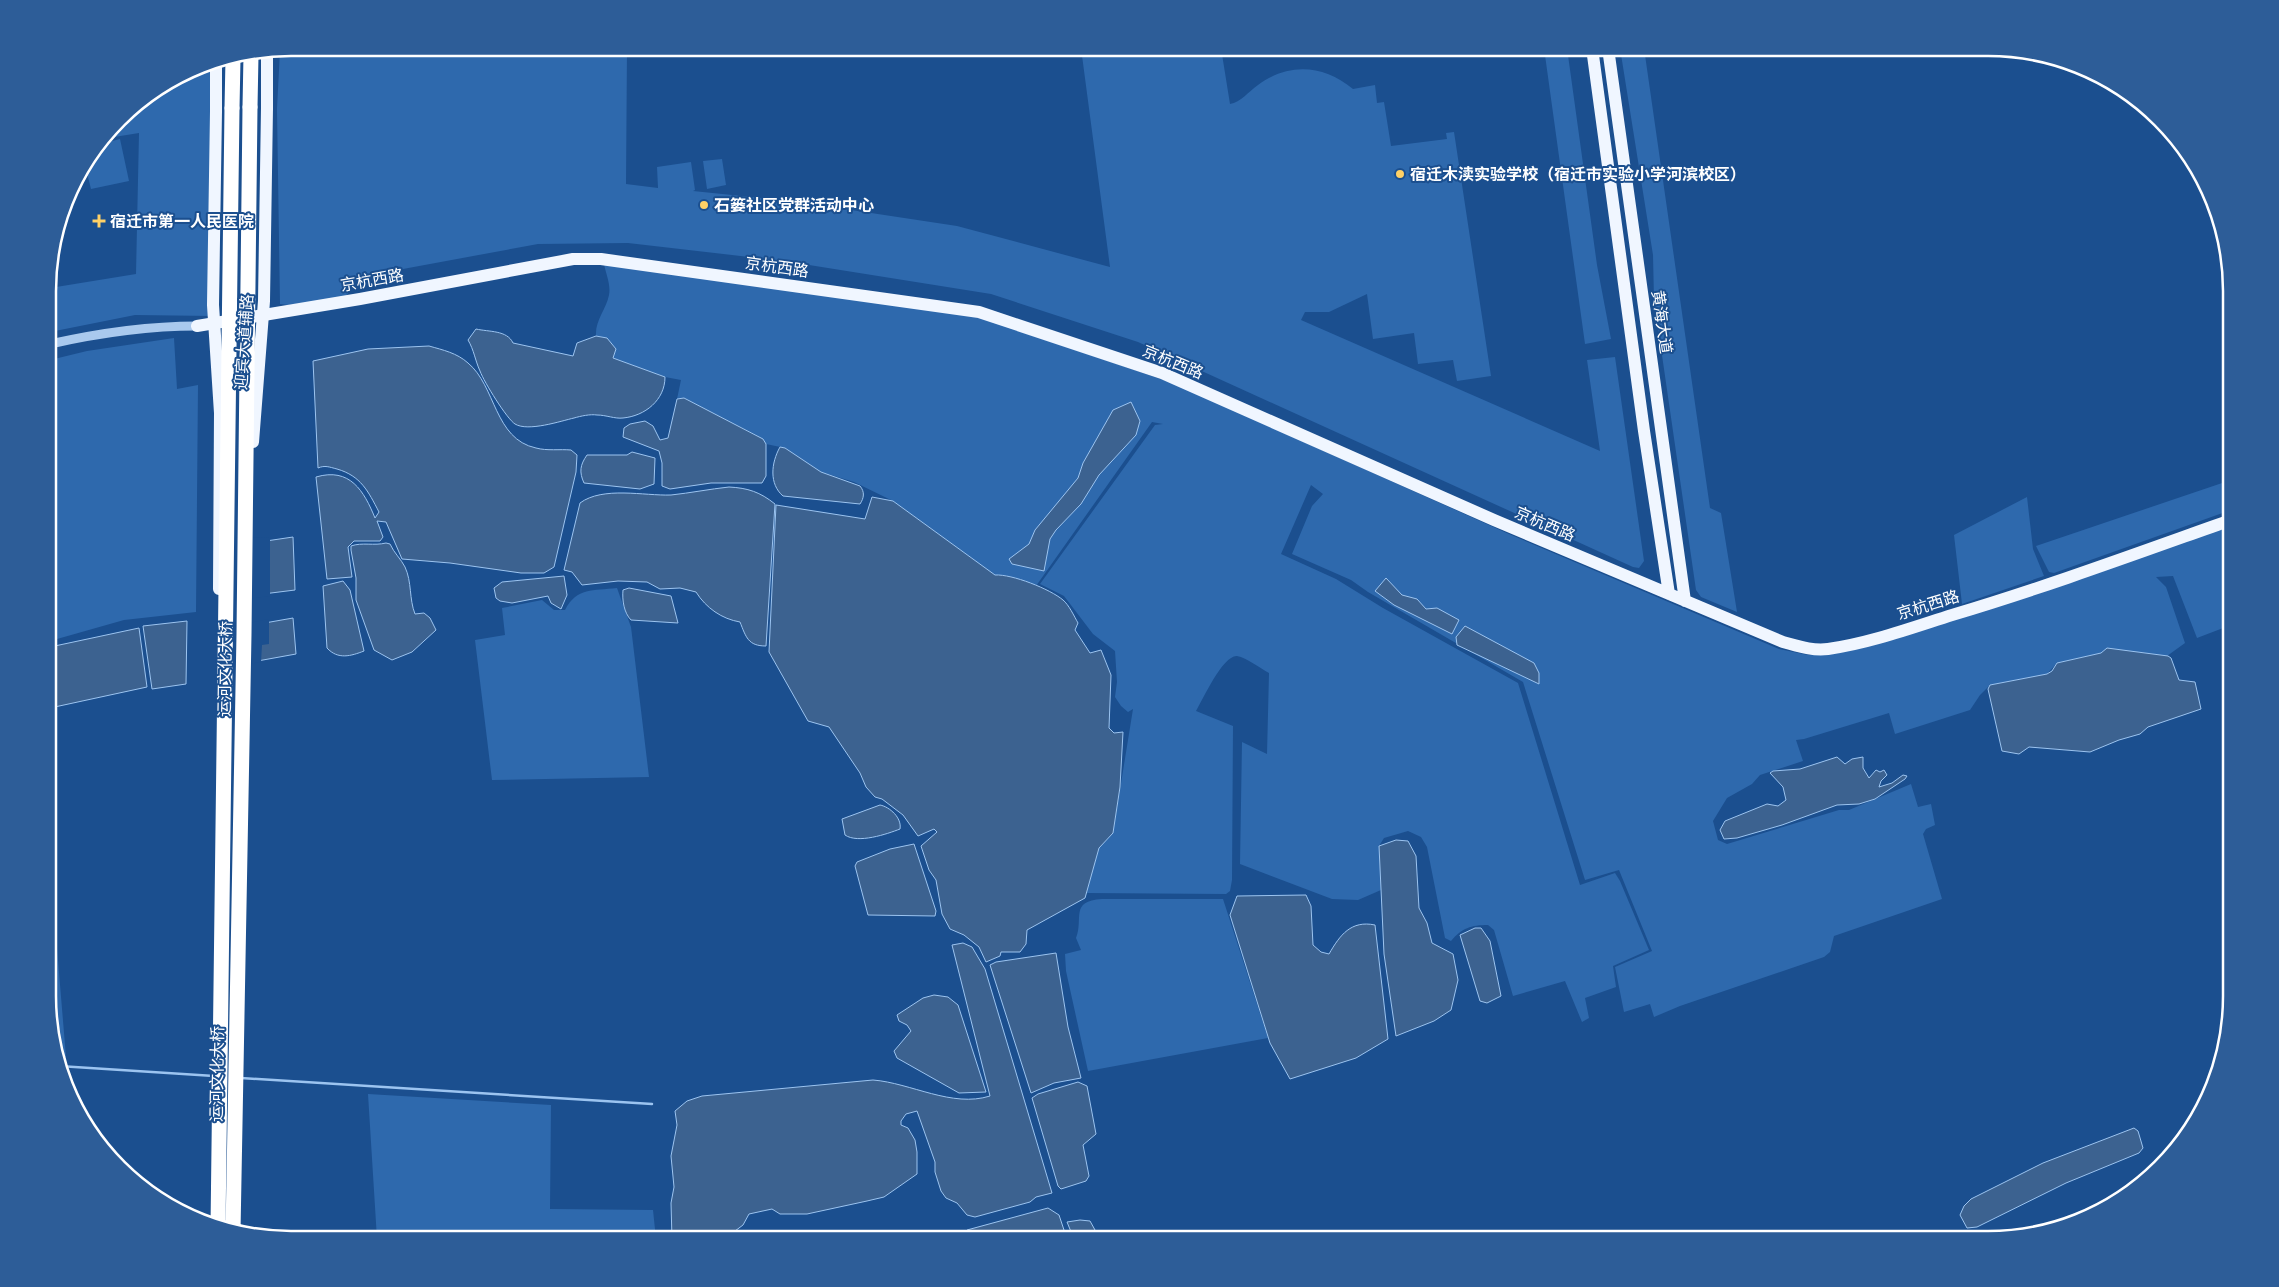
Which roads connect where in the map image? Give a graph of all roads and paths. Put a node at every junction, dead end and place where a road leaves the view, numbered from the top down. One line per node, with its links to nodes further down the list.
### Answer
1 (1593, 56): 10 (main road, 黄海大道)
2 (1609, 56): 11 (main road, 黄海大道)
3 (268, 58): 12 (main road, 迎宾大道辅路, bridge)
4 (251, 60): 12 (highway, 运河文化大桥, bridge)
5 (233, 63): 13 (highway, 运河文化大桥, bridge)
6 (216, 69): 13 (main road, 迎宾大道辅路, bridge)
7 (197, 326): 8 (street, 京杭西路); 10 (main road, 京杭西路)
8 (56, 343)
9 (2223, 523): 11 (main road, 京杭西路)
10 (1669, 594): 11 (main road, 京杭西路)
11 (1685, 601)
12 (244, 634): 15 (highway, 运河文化大桥, bridge)
13 (224, 638): 14 (highway, 运河文化大桥, bridge)
14 (218, 1219)
15 (233, 1224)

